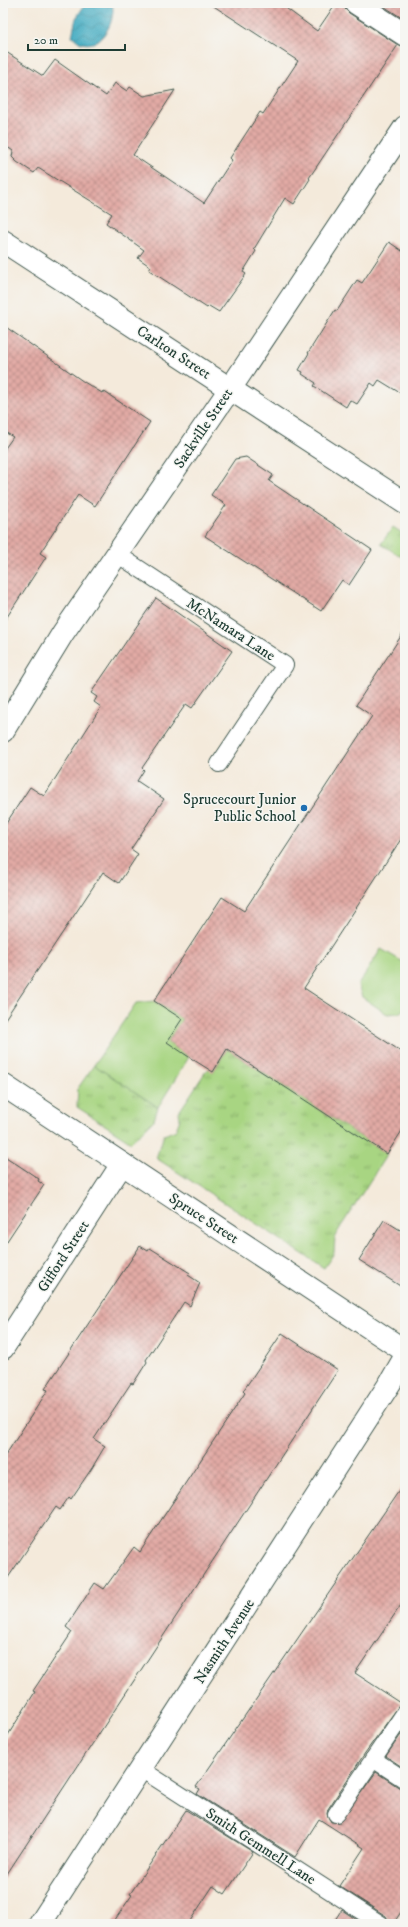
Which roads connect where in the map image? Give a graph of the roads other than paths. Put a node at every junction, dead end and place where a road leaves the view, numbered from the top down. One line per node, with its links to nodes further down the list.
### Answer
1 (356, 3): 2 (street)
2 (405, 35)
3 (405, 127): 5 (street, Sackville Street)
4 (3, 241): 5 (street, Carlton Street)
5 (230, 389): 6 (street, Carlton Street); 7 (street, Sackville Street)
6 (405, 503)
7 (117, 554): 8 (street, Sackville Street); 9 (lane, McNamara Lane)
8 (3, 731)
9 (219, 764)
10 (3, 1085): 11 (street, Spruce Street)
11 (122, 1164): 12 (street, Gifford Street); 13 (street, Spruce Street)
12 (3, 1348)
13 (405, 1351)
14 (405, 1357): 17 (street, Nasmith Avenue)
15 (405, 1712): 16 (lane)
16 (373, 1759): 18 (lane); 19 (lane)
17 (141, 1769): 20 (street, Nasmith Avenue); 21 (lane, Smith Gemmell Lane)
18 (405, 1780)
19 (336, 1814)
20 (40, 1924)
21 (381, 1924)

